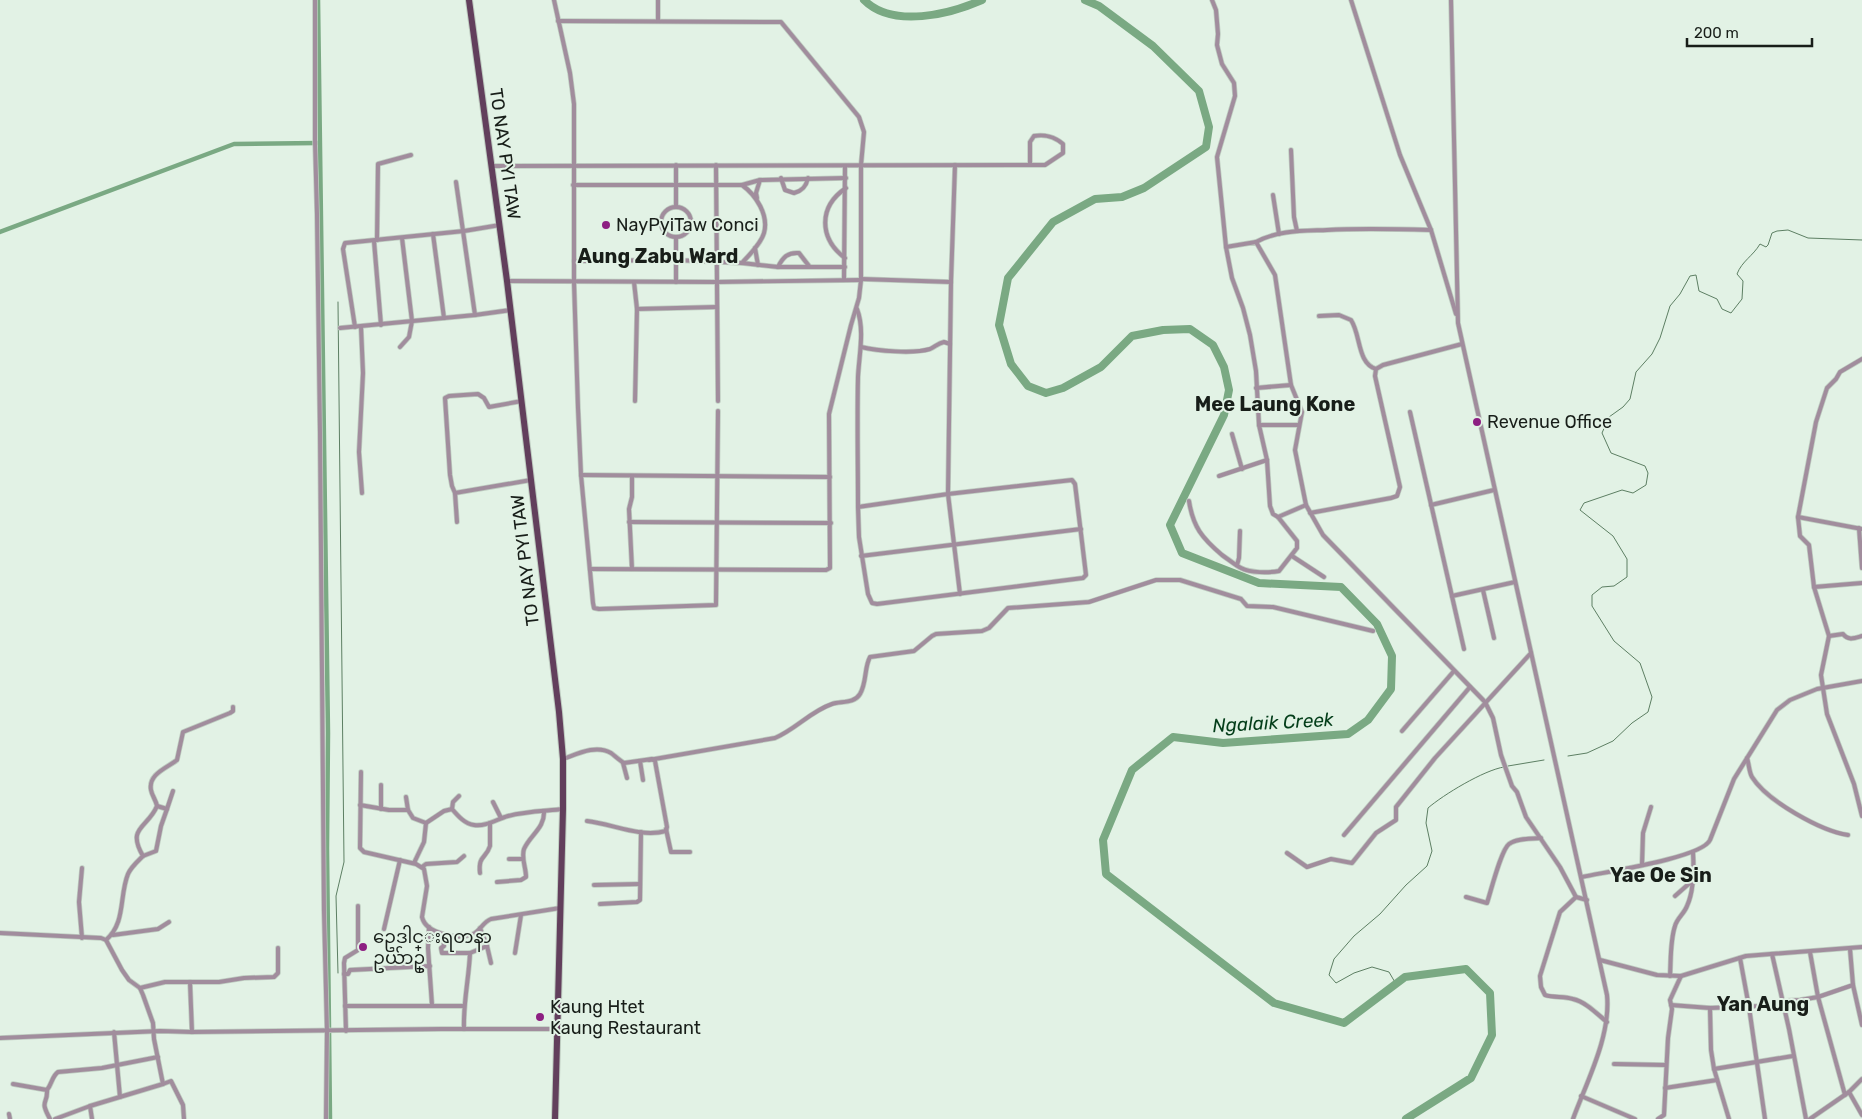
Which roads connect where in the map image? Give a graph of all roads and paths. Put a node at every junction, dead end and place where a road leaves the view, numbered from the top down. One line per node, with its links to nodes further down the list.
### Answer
1 (315, 0): 242 (street)
2 (469, 0): 18 (main road, TO NAY PYI TAW)
3 (554, 0): 8 (street)
4 (658, 0): 9 (street)
5 (1212, 0): 43 (street)
6 (1351, 0): 34 (street)
7 (1451, 0): 70 (street)
8 (558, 21): 9 (street); 13 (street)
9 (658, 21): 16 (street)
10 (1291, 150): 36 (street)
11 (411, 155): 41 (street)
12 (1030, 164): 12 (street); 17 (street)
13 (572, 165): 14 (street); 18 (street); 25 (street)
14 (676, 165): 15 (street); 26 (street)
15 (716, 165): 19 (street); 27 (street)
16 (861, 165): 17 (street); 19 (street); 55 (street)
17 (955, 165): 61 (street)
18 (492, 166): 33 (main road, TO NAY PYI TAW)
19 (846, 166): 22 (street)
20 (781, 178): 21 (street); 21 (street); 23 (street)
21 (808, 178): 22 (street)
22 (846, 178): 29 (street)
23 (760, 180): 28 (street); 31 (street)
24 (456, 182): 35 (street)
25 (573, 185): 26 (street); 47 (street)
26 (676, 185): 27 (street); 32 (street)
27 (716, 185): 28 (street); 48 (street)
28 (742, 185): 31 (street)
29 (846, 188): 45 (street); 45 (street)
30 (1273, 195): 38 (street)
31 (756, 198): 44 (street)
32 (676, 207): 39 (street); 39 (street)
33 (500, 225): 35 (street); 56 (main road, TO NAY PYI TAW)
34 (1431, 230): 36 (street); 70 (street)
35 (464, 231): 37 (street); 66 (street)
36 (1297, 231): 38 (street)
37 (433, 234): 40 (street); 68 (street)
38 (1279, 234): 42 (street)
39 (676, 237): 46 (street)
40 (402, 238): 41 (street); 69 (street)
41 (376, 241): 71 (street); 72 (street)
42 (1256, 242): 43 (street); 81 (street)
43 (1226, 247): 82 (street)
44 (755, 248): 49 (street); 50 (street)
45 (845, 258): 53 (street)
46 (675, 260): 47 (street); 48 (street); 59 (street)
47 (574, 261): 57 (street)
48 (716, 261): 49 (street); 60 (street)
49 (742, 263): 50 (street)
50 (758, 265): 52 (street)
51 (809, 266): 52 (street); 52 (street); 53 (street)
52 (778, 267)
53 (845, 267): 54 (street)
54 (844, 279): 55 (street); 60 (street)
55 (861, 279): 61 (street); 63 (street)
56 (507, 281): 57 (street); 65 (main road, TO NAY PYI TAW)
57 (574, 282): 58 (street); 93 (street)
58 (634, 282): 59 (street); 64 (street)
59 (676, 282): 60 (street)
60 (716, 282): 62 (street)
61 (951, 282): 75 (street)
62 (717, 307): 64 (street); 84 (street)
63 (857, 308): 77 (street); 97 (street)
64 (638, 309): 85 (street)
65 (511, 310): 66 (street); 83 (main road, TO NAY PYI TAW)
66 (475, 315): 68 (street)
67 (1319, 316): 80 (street)
68 (444, 318): 69 (street)
69 (412, 321): 71 (street); 78 (street)
70 (1458, 323): 76 (street)
71 (381, 325): 73 (street)
72 (354, 327): 73 (street); 74 (street)
73 (360, 327): 100 (street)
74 (340, 328)
75 (950, 344): 77 (street); 102 (street)
76 (1462, 344): 80 (street); 99 (street)
77 (861, 347): 106 (street)
78 (400, 348)
79 (1862, 359): 109 (street)
80 (1376, 369): 107 (street)
81 (1291, 385): 82 (street); 89 (street)
82 (1256, 388): 88 (street)
83 (522, 401): 98 (main road, TO NAY PYI TAW); 101 (street)
84 (718, 401)
85 (635, 402)
86 (718, 411): 96 (street)
87 (1410, 412): 105 (street)
88 (1260, 425): 89 (street); 91 (street)
89 (1298, 425): 104 (street)
90 (1232, 434): 92 (street)
91 (1267, 460): 92 (street); 108 (street)
92 (1242, 469): 95 (street)
93 (581, 475): 94 (street); 122 (street)
94 (632, 476): 96 (street); 111 (street)
95 (1219, 476)
96 (717, 477): 97 (street); 112 (street)
97 (830, 477): 113 (street)
98 (531, 480): 101 (street); 146 (main road, TO NAY PYI TAW)
99 (1494, 490): 105 (street); 126 (street)
100 (362, 493)
101 (455, 493): 110 (street)
102 (948, 494): 106 (street); 115 (street); 117 (street)
103 (1189, 501): 120 (street)
104 (1306, 505): 107 (street); 108 (street)
105 (1431, 505): 131 (street)
106 (858, 507): 118 (street)
107 (1310, 513): 138 (street)
108 (1278, 517): 119 (street)
109 (1798, 517): 114 (street); 128 (street)
110 (457, 522)
111 (629, 522): 112 (street); 123 (street)
112 (717, 522): 113 (street); 124 (street)
113 (831, 523): 124 (street)
114 (1860, 528): 121 (street)
115 (1081, 529): 117 (street); 130 (street)
116 (1240, 531): 120 (street)
117 (954, 544): 118 (street); 130 (street)
118 (861, 556): 130 (street)
119 (1292, 556): 120 (street); 125 (street)
120 (1237, 565)
121 (1862, 568)
122 (590, 569): 123 (street); 124 (street)
123 (632, 569): 124 (street)
124 (717, 569)
125 (1324, 577)
126 (1515, 582): 129 (street); 137 (street)
127 (1862, 583): 128 (street)
128 (1814, 587): 133 (street)
129 (1483, 590): 131 (street); 135 (street)
130 (960, 594)
131 (1452, 596): 136 (street)
132 (1373, 631): 147 (street)
133 (1829, 636): 134 (street); 141 (street)
134 (1862, 636)
135 (1494, 638)
136 (1464, 649)
137 (1531, 653): 142 (street); 190 (street)
138 (1454, 671): 140 (street); 144 (street)
139 (1862, 681): 141 (street)
140 (1470, 687): 142 (street); 174 (street)
141 (1822, 687): 145 (street); 167 (street)
142 (1485, 702): 176 (street); 179 (street)
143 (233, 707): 159 (street)
144 (1402, 731)
145 (1747, 758): 175 (street); 178 (street)
146 (563, 759): 149 (street); 164 (main road, TO NAY PYI TAW)
147 (649, 760): 148 (street); 172 (street)
148 (640, 762): 149 (street); 152 (street)
149 (623, 763): 151 (street)
150 (361, 772): 158 (street)
151 (627, 778)
152 (643, 780)
153 (381, 785): 162 (street)
154 (173, 791): 161 (street)
155 (459, 796): 163 (street)
156 (406, 797): 165 (street)
157 (493, 802): 168 (street)
158 (360, 805): 162 (street); 183 (street)
159 (157, 806): 161 (street); 180 (street)
160 (1651, 807): 186 (street)
161 (167, 809): 180 (street)
162 (381, 809): 165 (street)
163 (452, 809): 170 (street); 171 (street)
164 (563, 809): 166 (street); 201 (main road, TO NAY PYI TAW)
165 (408, 810): 170 (street)
166 (544, 811): 168 (street); 182 (street)
167 (1862, 816)
168 (502, 818): 171 (street)
169 (587, 822): 173 (street)
170 (426, 823): 185 (street)
171 (490, 823): 189 (street)
172 (666, 830): 173 (street); 177 (street)
173 (641, 832): 193 (street)
174 (1344, 835)
175 (1848, 836)
176 (1541, 838): 196 (street); 197 (street)
177 (690, 852)
178 (1694, 852): 186 (street); 191 (street)
179 (1288, 853)
180 (143, 856): 209 (street)
181 (464, 856): 187 (street)
182 (523, 858): 184 (street); 192 (street)
183 (400, 860): 185 (street); 206 (street)
184 (509, 860)
185 (414, 863): 187 (street)
186 (1642, 865): 190 (street)
187 (422, 867): 204 (street)
188 (82, 868): 210 (street)
189 (480, 873)
190 (1582, 877): 198 (street)
191 (1692, 881): 195 (street); 225 (street)
192 (497, 882)
193 (640, 884): 194 (street); 199 (street)
194 (594, 885)
195 (1674, 896)
196 (1466, 897)
197 (1576, 897): 198 (street); 238 (street)
198 (1587, 900): 221 (street)
199 (600, 904)
200 (358, 906): 224 (street)
201 (560, 908): 202 (street); 241 (main road, TO NAY PYI TAW)
202 (521, 914): 205 (street); 218 (street)
203 (169, 922): 209 (street)
204 (429, 927): 208 (street); 223 (street)
205 (480, 928): 208 (street); 212 (street)
206 (384, 929)
207 (0, 933): 210 (street)
208 (443, 934): 217 (street)
209 (113, 935): 211 (street)
210 (82, 938): 211 (street)
211 (106, 940): 229 (street)
212 (488, 946): 217 (street); 222 (street)
213 (1862, 947): 215 (street)
214 (278, 948): 227 (street)
215 (1850, 949): 216 (street); 228 (street)
216 (1810, 952): 219 (street); 230 (street)
217 (470, 953): 235 (street)
218 (515, 953)
219 (1772, 954): 220 (street); 231 (street)
220 (1740, 958): 226 (street); 236 (street)
221 (1600, 960): 225 (street); 238 (street)
222 (491, 963)
223 (430, 966): 224 (street); 232 (street)
224 (344, 974): 234 (street)
225 (1670, 976): 226 (street)
226 (1681, 976): 233 (street)
227 (190, 982): 229 (street); 246 (street)
228 (1853, 985): 230 (street); 239 (street)
229 (140, 988): 245 (street)
230 (1818, 997): 231 (street); 261 (street)
231 (1781, 1001): 236 (street); 248 (street)
232 (432, 1005): 234 (street); 235 (street)
233 (1671, 1005): 237 (street); 252 (street)
234 (345, 1006): 243 (street)
235 (464, 1006): 240 (street)
236 (1749, 1007): 237 (street); 250 (street)
237 (1710, 1008): 254 (street)
238 (1607, 1022): 262 (street)
239 (1862, 1025)
240 (464, 1029): 241 (street); 243 (street)
241 (558, 1029): 271 (main road, TO NAY PYI TAW)
242 (329, 1031): 243 (street); 246 (street); 270 (street)
243 (346, 1031)
244 (114, 1032): 245 (street); 247 (street); 253 (street)
245 (154, 1032): 246 (street); 249 (street)
246 (192, 1032)
247 (0, 1038)
248 (1793, 1056): 250 (street); 277 (street)
249 (158, 1058): 253 (street); 258 (street)
250 (1757, 1061): 254 (street); 276 (street)
251 (1614, 1064): 252 (street)
252 (1666, 1065): 259 (street)
253 (116, 1066): 260 (street); 263 (street)
254 (1714, 1069): 256 (street)
255 (1862, 1079): 261 (street)
256 (1717, 1080): 259 (street); 275 (street)
257 (13, 1084): 260 (street)
258 (164, 1084): 263 (street); 269 (street)
259 (1665, 1088): 274 (street)
260 (47, 1090): 266 (street)
261 (1847, 1093): 265 (street); 277 (street)
262 (1581, 1096): 272 (street); 273 (street)
263 (120, 1097): 264 (street)
264 (90, 1106): 267 (street); 268 (street)
265 (1862, 1115)
266 (50, 1119)
267 (55, 1119)
268 (92, 1119)
269 (184, 1119)
270 (326, 1119)
271 (555, 1119)
272 (1573, 1119)
273 (1635, 1119)
274 (1658, 1119)
275 (1730, 1119)
276 (1765, 1119)
277 (1808, 1119)

